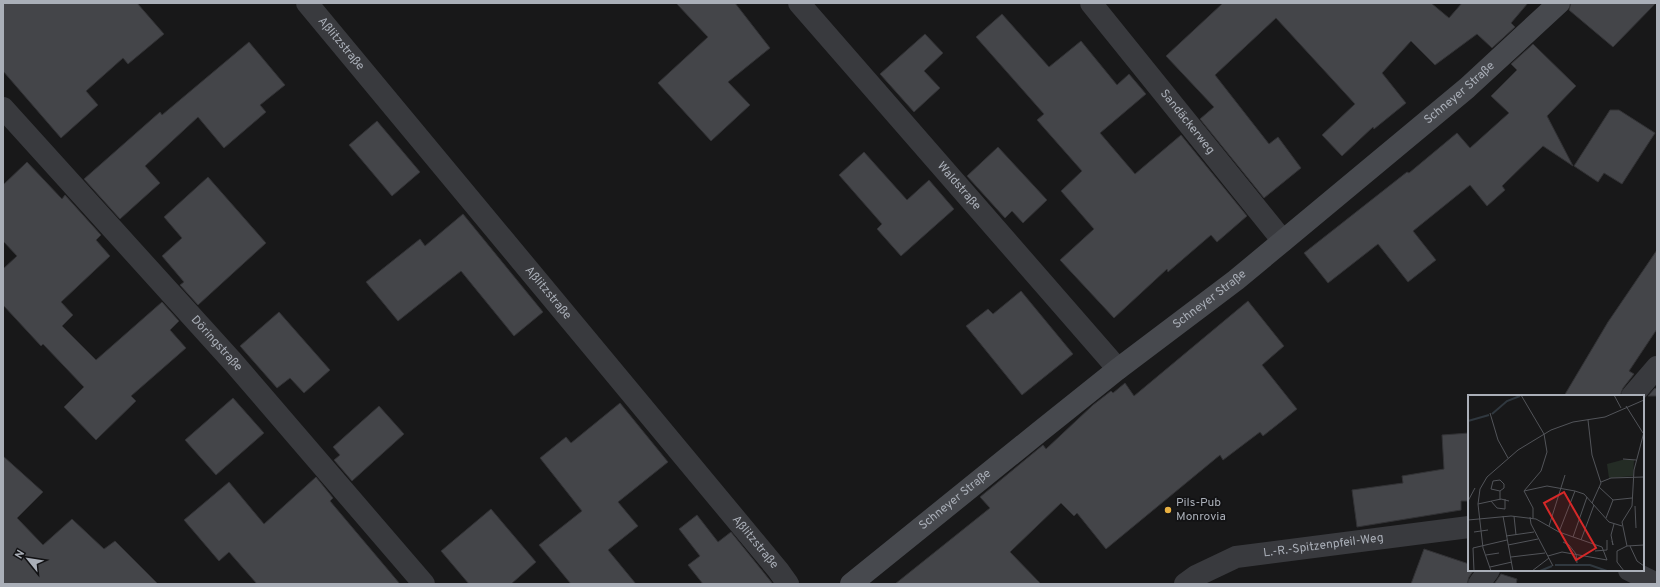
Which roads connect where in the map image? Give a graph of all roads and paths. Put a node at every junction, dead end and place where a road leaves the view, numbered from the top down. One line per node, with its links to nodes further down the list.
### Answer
1 (307, 3): 14 (street, Aßlitzstraße)
2 (799, 3): 8 (street, Waldstraße)
3 (1091, 3): 6 (street, Sandäckerweg)
4 (1559, 3): 6 (street, Schneyer Straße)
5 (3, 108): 13 (street, Döringstraße)
6 (1283, 241): 8 (street, Schneyer Straße)
7 (1657, 367): 9 (street)
8 (1118, 369): 15 (street, Schneyer Straße)
9 (1633, 395)
10 (1468, 527): 16 (street, L.-R.-Spitzenpfeil-Weg)
11 (1488, 571): 17 (street)
12 (1631, 571): 18 (street)
13 (424, 584)
14 (788, 584)
15 (851, 584)
16 (1185, 584)
17 (1479, 584)
18 (1657, 584)

